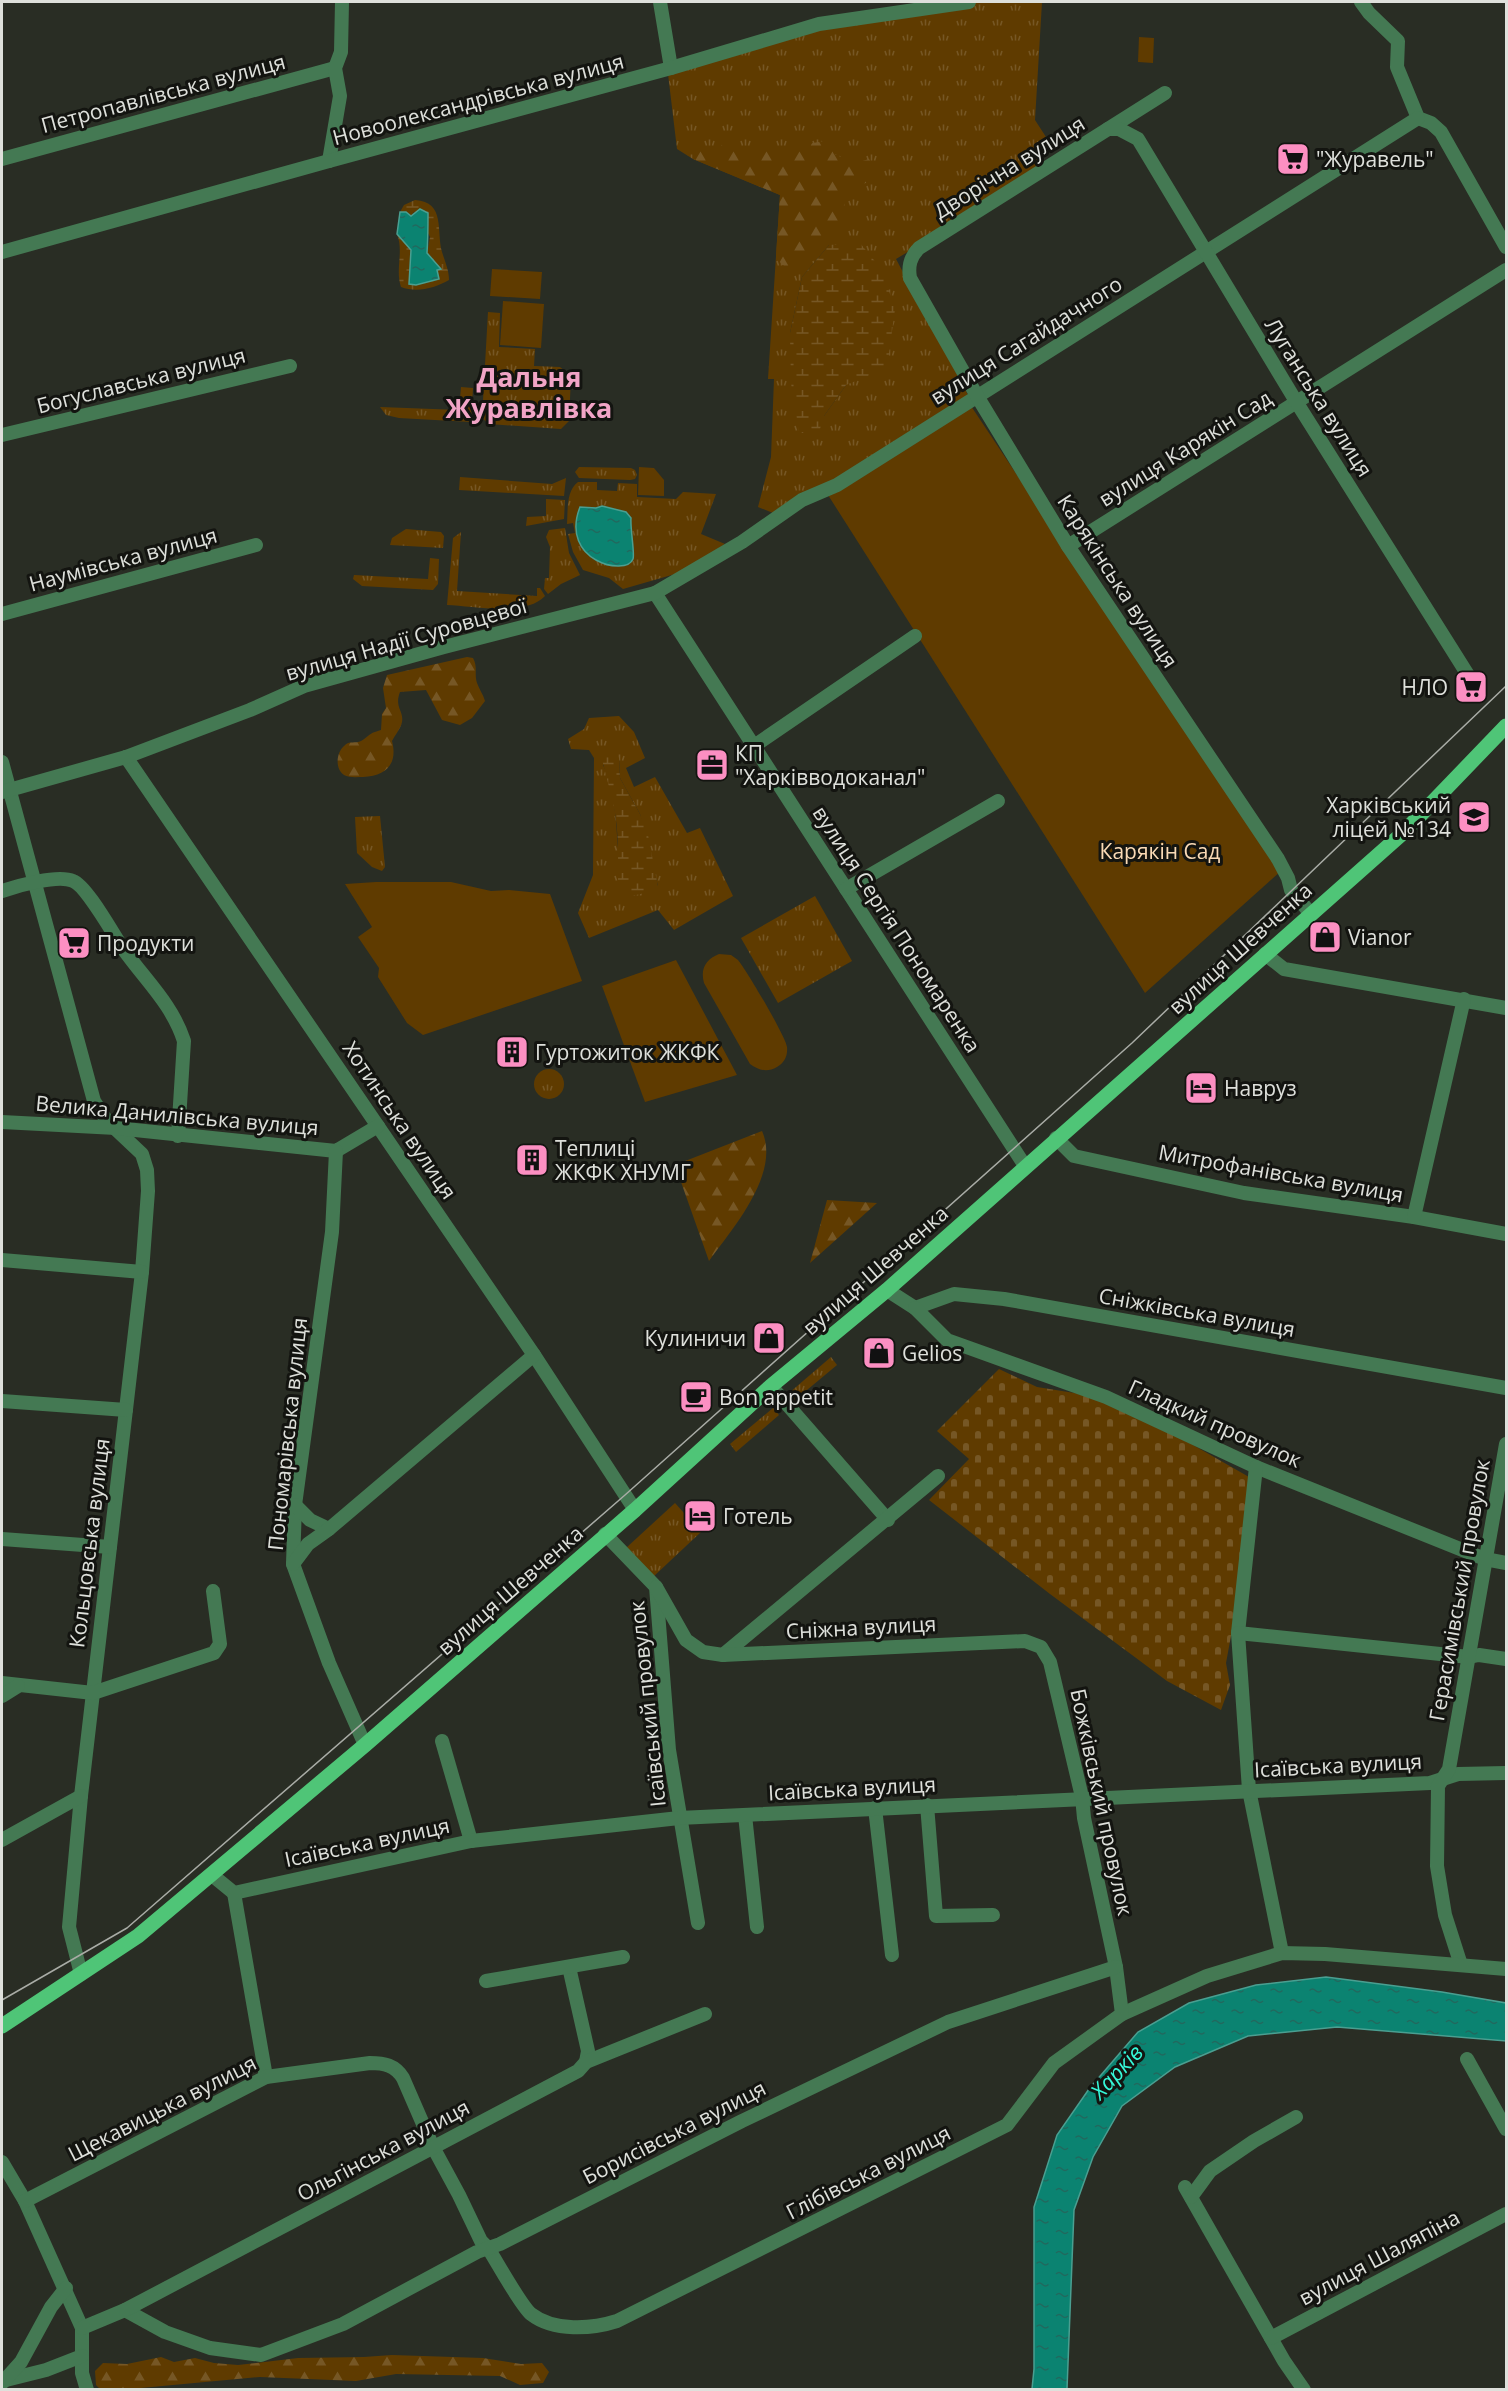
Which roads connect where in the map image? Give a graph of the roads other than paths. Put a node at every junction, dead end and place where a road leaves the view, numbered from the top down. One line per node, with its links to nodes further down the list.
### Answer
1 (342, 2): 5 (street)
2 (660, 2): 6 (street)
3 (969, 2): 6 (street, Новоолександрівська вулиця)
4 (1361, 2): 8 (street)
5 (335, 68): 11 (street, Петропавлівська вулиця); 12 (street)
6 (671, 69): 12 (street, Новоолександрівська вулиця)
7 (1165, 93): 9 (street)
8 (1418, 118): 13 (street); 15 (street, вулиця Сагайдачного)
9 (1108, 129): 10 (street, Дворічна вулиця); 16 (street, Дворічна вулиця)
10 (1138, 139): 15 (street, Луганська вулиця)
11 (2, 159)
12 (329, 160): 14 (street, Новоолександрівська вулиця)
13 (1506, 247)
14 (2, 252)
15 (1206, 252): 19 (street, вулиця Сагайдачного); 20 (street, Луганська вулиця)
16 (910, 262): 19 (street, Карякінська вулиця)
17 (1506, 270): 20 (street, вулиця Карякін Сад)
18 (290, 366): 21 (street, Богуславська вулиця)
19 (977, 396): 23 (street, Карякінська вулиця); 24 (street, вулиця Сагайдачного)
20 (1297, 403): 23 (street, вулиця Карякін Сад); 27 (street, Луганська вулиця)
21 (2, 435)
22 (256, 545): 25 (street, Наумівська вулиця)
23 (1068, 546): 37 (street, Карякінська вулиця)
24 (655, 593): 29 (street, вулиця Сергія Пономаренка); 30 (street, вулиця Надії Суровцевої)
25 (2, 614)
26 (915, 636): 29 (street)
27 (1468, 675)
28 (1506, 726): 37 (main road, вулиця Шевченка)
29 (754, 746): 35 (street, вулиця Сергія Пономаренка)
30 (126, 757): 32 (street, вулиця Надії Суровцевої); 42 (street, Хотинська вулиця)
31 (2, 762): 32 (street, Кольцовська вулиця)
32 (5, 791): 34 (street, Кольцовська вулиця)
33 (998, 801): 35 (street)
34 (33, 882): 36 (street); 43 (street, Кольцовська вулиця); 44 (street)
35 (846, 889): 47 (street, вулиця Сергія Пономаренка)
36 (2, 891)
37 (1311, 914): 38 (main road, вулиця Шевченка)
38 (1265, 954): 39 (street); 45 (main road, вулиця Шевченка)
39 (1464, 999): 40 (street); 48 (street)
40 (1506, 1008)
41 (2, 1122): 43 (street, Велика Данилівська вулиця)
42 (378, 1126): 46 (street, Велика Данилівська вулиця); 54 (street, Хотинська вулиця)
43 (116, 1128): 44 (street, Велика Данилівська вулиця); 51 (street, Кольцовська вулиця)
44 (178, 1136): 46 (street, Велика Данилівська вулиця)
45 (1056, 1138): 47 (main road, вулиця Шевченка); 48 (street, Митрофанівська вулиця)
46 (336, 1150): 62 (street, Пономарівська вулиця)
47 (1025, 1166): 52 (main road, вулиця Шевченка)
48 (1414, 1217): 49 (street, Митрофанівська вулиця)
49 (1506, 1234)
50 (2, 1260): 51 (street)
51 (142, 1272): 58 (street, Кольцовська вулиця)
52 (887, 1290): 53 (street); 55 (main road, вулиця Шевченка)
53 (915, 1308): 56 (street, Сніжківська вулиця); 60 (street, Гладкий провулок)
54 (534, 1355): 63 (street, Хотинська вулиця); 65 (street)
55 (771, 1386): 63 (main road, вулиця Шевченка); 64 (street)
56 (1506, 1388)
57 (2, 1401): 58 (street)
58 (126, 1410): 68 (street, Кольцовська вулиця)
59 (1506, 1443): 69 (street, Герасимівський провулок)
60 (1256, 1467): 69 (street, Гладкий провулок); 75 (street)
61 (938, 1476): 64 (street)
62 (295, 1505): 65 (street); 71 (street, Пономарівська вулиця)
63 (634, 1510): 66 (main road, вулиця Шевченка)
64 (888, 1520): 74 (street)
65 (329, 1529): 71 (street)
66 (605, 1534): 72 (street, Ісаївський провулок); 88 (main road, вулиця Шевченка)
67 (2, 1539): 68 (street)
68 (110, 1547): 85 (street, Кольцовська вулиця)
69 (1485, 1559): 70 (street, Гладкий провулок); 81 (street, Герасимівський провулок)
70 (1506, 1563)
71 (293, 1564): 88 (street, Пономарівська вулиця)
72 (656, 1587): 76 (street); 78 (street, Ісаївський провулок)
73 (213, 1591): 85 (street)
74 (749, 1633): 79 (street); 80 (street)
75 (1238, 1633): 81 (street); 91 (street)
76 (686, 1640): 78 (street); 80 (street, Сніжна вулиця)
77 (1041, 1647): 79 (street, Сніжна вулиця); 93 (street, Божківський провулок)
78 (663, 1654): 97 (street, Ісаївський провулок)
79 (752, 1654): 80 (street, Сніжна вулиця)
80 (723, 1655)
81 (1469, 1657): 82 (street); 90 (street, Герасимівський провулок)
82 (1506, 1659)
83 (2, 1683): 84 (street)
84 (18, 1686): 85 (street); 86 (street)
85 (93, 1693): 92 (street, Кольцовська вулиця)
86 (2, 1696)
87 (442, 1741): 99 (street)
88 (365, 1745): 100 (main road, вулиця Шевченка)
89 (1506, 1773): 90 (street, Ісаївська вулиця)
90 (1443, 1779): 91 (street, Ісаївська вулиця); 108 (street, Герасимівський провулок)
91 (1249, 1790): 93 (street, Ісаївська вулиця); 105 (street)
92 (81, 1796): 98 (street); 112 (street, Кольцовська вулиця)
93 (1082, 1797): 94 (street, Ісаївська вулиця); 110 (street, Божківський провулок)
94 (927, 1805): 95 (street, Ісаївська вулиця); 102 (street)
95 (875, 1808): 96 (street, Ісаївська вулиця); 106 (street)
96 (745, 1815): 97 (street, Ісаївська вулиця); 104 (street)
97 (680, 1818): 99 (street, Ісаївська вулиця); 103 (street, Ісаївський провулок)
98 (2, 1840)
99 (471, 1841): 101 (street, Ісаївська вулиця)
100 (212, 1875): 101 (street); 112 (main road, вулиця Шевченка)
101 (234, 1893): 120 (street)
102 (993, 1915)
103 (698, 1923)
104 (757, 1927)
105 (1282, 1953): 108 (street, Глібівська вулиця); 115 (street, Глібівська вулиця)
106 (892, 1955)
107 (623, 1957): 109 (street)
108 (1461, 1965): 111 (street, Глібівська вулиця)
109 (569, 1967): 113 (street); 118 (street)
110 (1116, 1968): 115 (street); 127 (street, Борисівська вулиця)
111 (1506, 1970)
112 (81, 1974): 116 (main road, вулиця Шевченка)
113 (486, 1981)
114 (705, 2014): 118 (street, Ольгінська вулиця)
115 (1122, 2014): 127 (street, Глібівська вулиця)
116 (2, 2026)
117 (1467, 2059): 122 (street)
118 (586, 2062): 123 (street, Ольгінська вулиця)
119 (393, 2067): 120 (street, Щекавицька вулиця); 123 (street, Глібівська вулиця)
120 (266, 2077): 125 (street, Щекавицька вулиця)
121 (1296, 2118): 131 (street)
122 (1506, 2129)
123 (433, 2147): 127 (street, Глібівська вулиця); 129 (street, Ольгінська вулиця)
124 (2, 2162): 125 (street)
125 (25, 2201): 128 (street)
126 (1506, 2214): 131 (street, вулиця Шаляпіна)
127 (488, 2248): 129 (street, Борисівська вулиця)
128 (66, 2288): 130 (street); 133 (street)
129 (125, 2310): 130 (street, Ольгінська вулиця)
130 (82, 2328): 132 (street)
131 (1271, 2338): 135 (street)
132 (82, 2356): 133 (street); 134 (street)
133 (4, 2381)
134 (87, 2390)
135 (1305, 2390)

